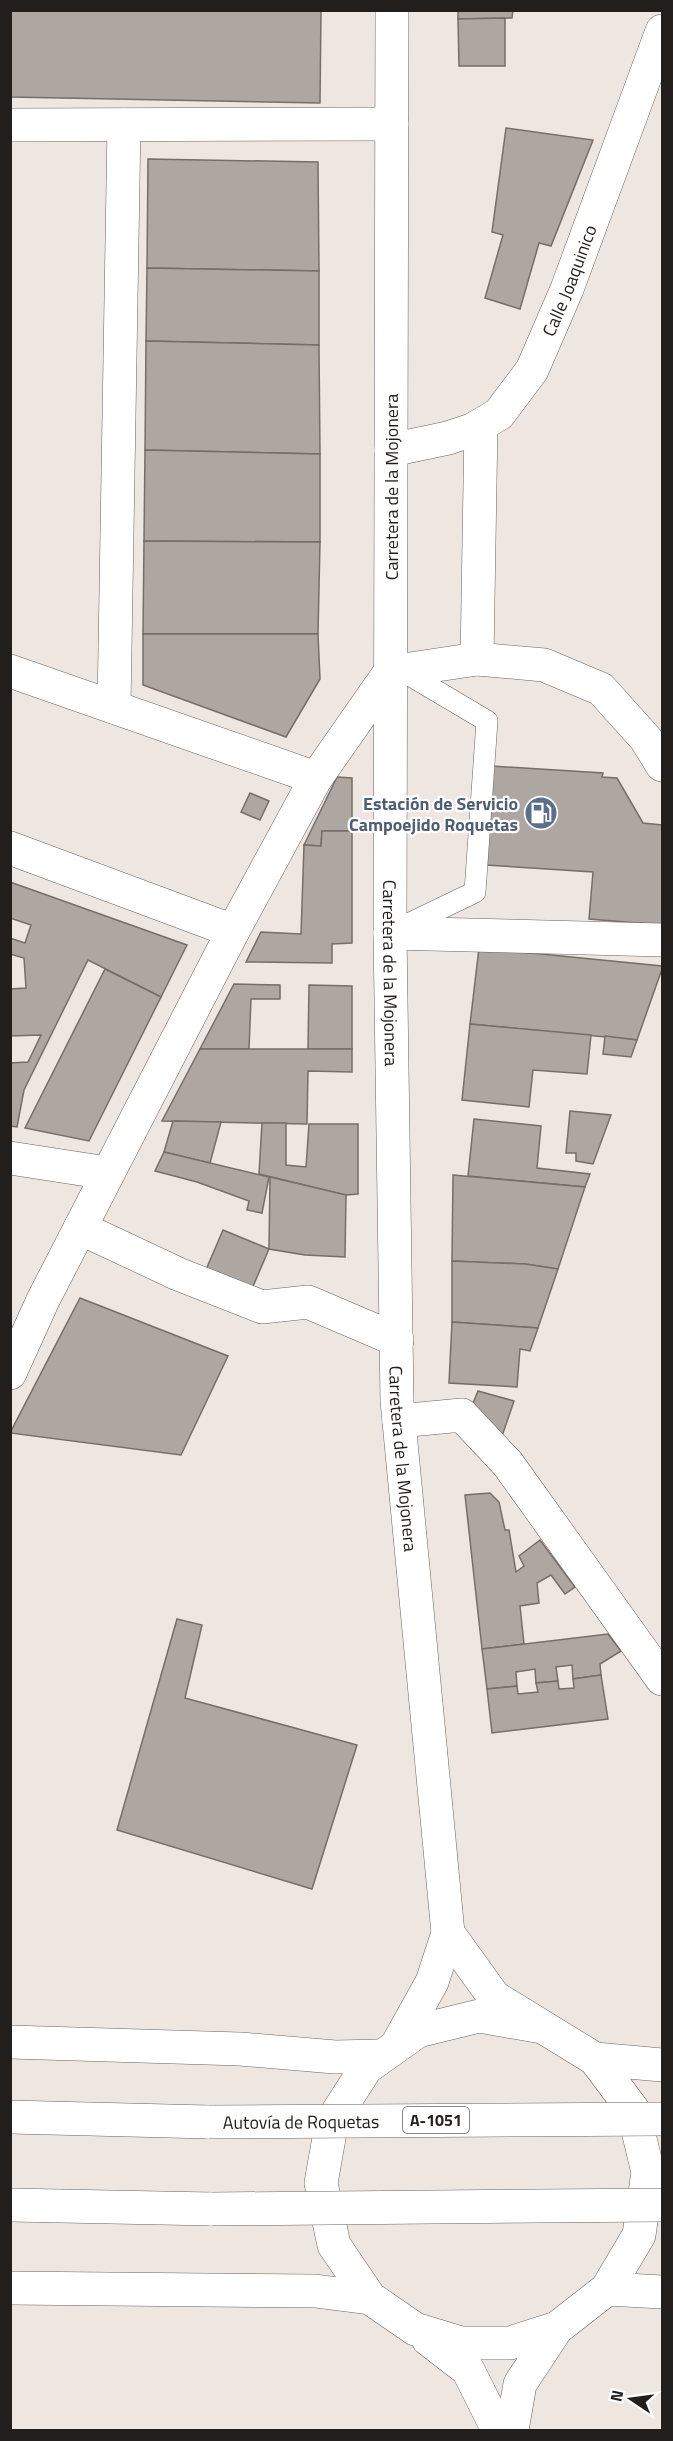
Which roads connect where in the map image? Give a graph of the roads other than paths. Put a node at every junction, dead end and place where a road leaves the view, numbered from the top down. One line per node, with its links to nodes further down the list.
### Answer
1 (392, 10): 3 (main road, Carretera de la Mojonera)
2 (663, 31): 6 (main road, Calle Joaquinico)
3 (392, 124): 5 (main road); 7 (main road, Carretera de la Mojonera)
4 (10, 125): 5 (main road)
5 (124, 125): 11 (main road)
6 (481, 424): 7 (main road, Calle Joaquinico); 8 (main road)
7 (391, 450): 10 (main road, Carretera de la Mojonera)
8 (477, 659): 10 (main road); 12 (main road)
9 (10, 671): 11 (main road)
10 (396, 671): 13 (main road); 16 (main road, Carretera de la Mojonera); 16 (lane)
11 (114, 707): 13 (main road)
12 (663, 765)
13 (316, 778): 15 (main road)
14 (10, 848): 15 (main road)
15 (233, 931): 19 (main road)
16 (390, 933): 17 (main road); 21 (main road, Carretera de la Mojonera)
17 (663, 940)
18 (10, 1158): 19 (main road)
19 (107, 1173): 20 (main road)
20 (80, 1228): 21 (main road); 22 (main road)
21 (397, 1340): 23 (main road, Carretera de la Mojonera)
22 (10, 1373)
23 (399, 1421): 24 (main road); 25 (main road, Carretera de la Mojonera)
24 (663, 1679)
25 (448, 1933): 26 (main road); 28 (main road, Carretera de la Mojonera)
26 (542, 2026): 28 (main road); 29 (main road)
27 (10, 2042): 28 (main road)
28 (389, 2050): 38 (main road)
29 (595, 2059): 30 (main road); 36 (main road)
30 (663, 2066)
31 (10, 2117): 32 (main road, Autovía de Roquetas / A-1051, bridge)
32 (663, 2119)
33 (10, 2205): 34 (main road, bridge)
34 (663, 2205)
35 (10, 2288): 38 (main road)
36 (607, 2289): 37 (main road); 39 (main road)
37 (663, 2292)
38 (370, 2298): 40 (main road)
39 (557, 2328): 40 (main road); 42 (main road)
40 (414, 2329): 41 (main road)
41 (498, 2430)
42 (512, 2430)

